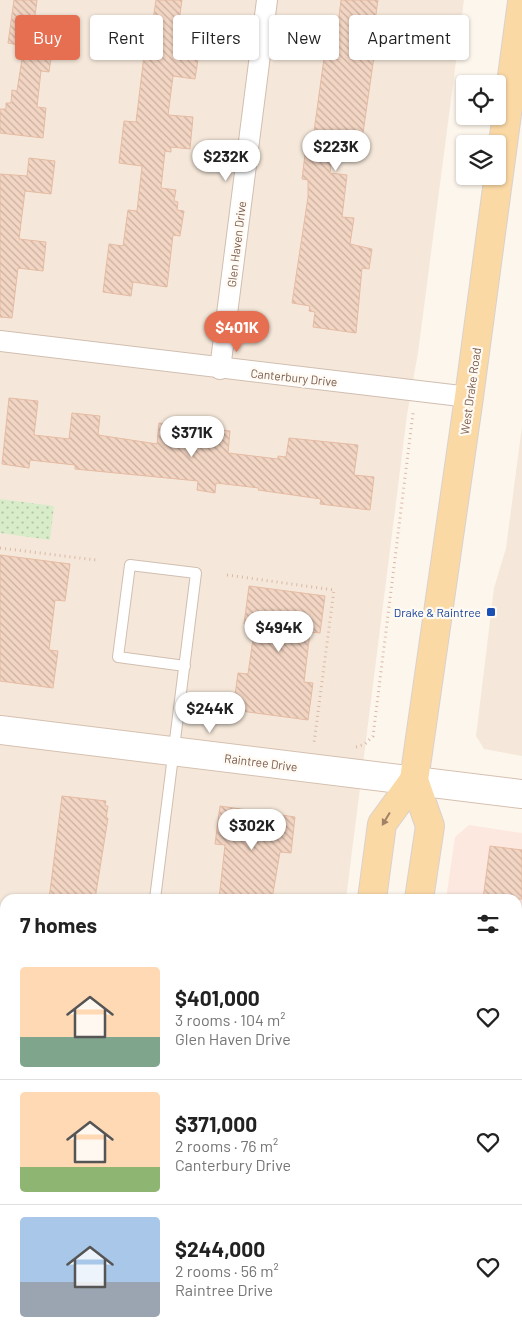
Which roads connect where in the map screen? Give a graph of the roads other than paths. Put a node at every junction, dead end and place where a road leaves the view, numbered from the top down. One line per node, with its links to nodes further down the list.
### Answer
1 (267, 0): 4 (street, Glen Haven Drive)
2 (522, 2): 5 (main road, West Drake Road)
3 (0, 341): 4 (street, Canterbury Drive)
4 (220, 369): 5 (street, Canterbury Drive)
5 (469, 397): 9 (main road, West Drake Road)
6 (184, 666): 6 (lane); 8 (lane)
7 (0, 730): 8 (street, Raintree Drive)
8 (174, 752): 9 (street, Raintree Drive); 11 (lane)
9 (414, 780): 10 (street, Raintree Drive); 12 (main road, West Drake Road, one-way to 12); 13 (main road, West Drake Road)
10 (522, 794)
11 (155, 894)
12 (373, 894)
13 (420, 894)

